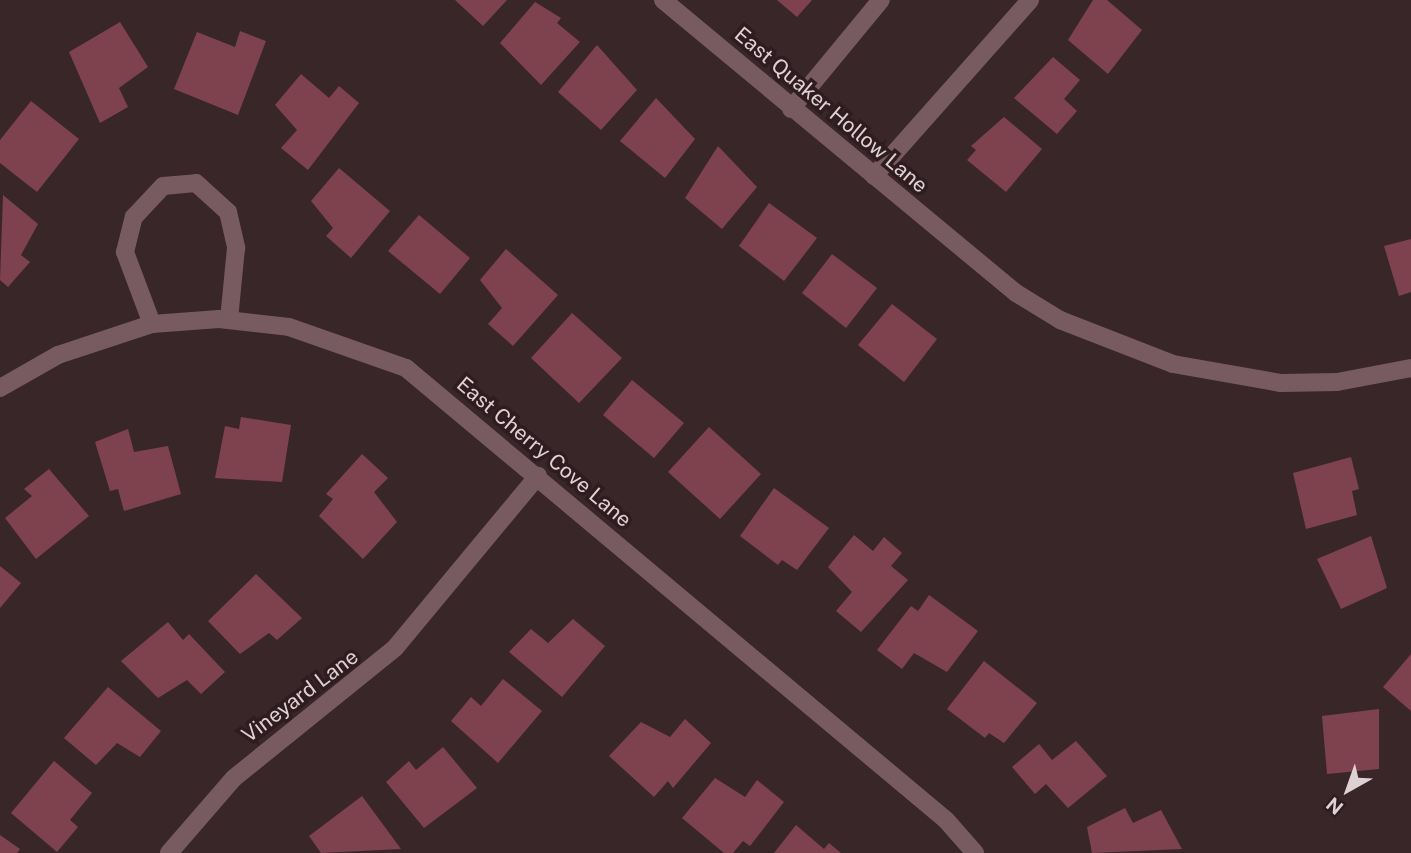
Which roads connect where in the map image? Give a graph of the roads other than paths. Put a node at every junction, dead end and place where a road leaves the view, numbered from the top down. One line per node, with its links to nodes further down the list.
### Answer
1 (663, 0): 4 (street, East Quaker Hollow Lane)
2 (881, 0): 4 (street)
3 (1030, 0): 5 (street)
4 (791, 110): 5 (street, East Quaker Hollow Lane)
5 (874, 176): 8 (street, East Quaker Hollow Lane)
6 (229, 320): 7 (street, East Cherry Cove Lane); 7 (street); 10 (street, East Cherry Cove Lane)
7 (152, 324): 9 (street, East Cherry Cove Lane)
8 (1411, 368)
9 (0, 388)
10 (538, 476): 11 (street, Vineyard Lane); 12 (street, East Cherry Cove Lane)
11 (169, 853)
12 (975, 853)

